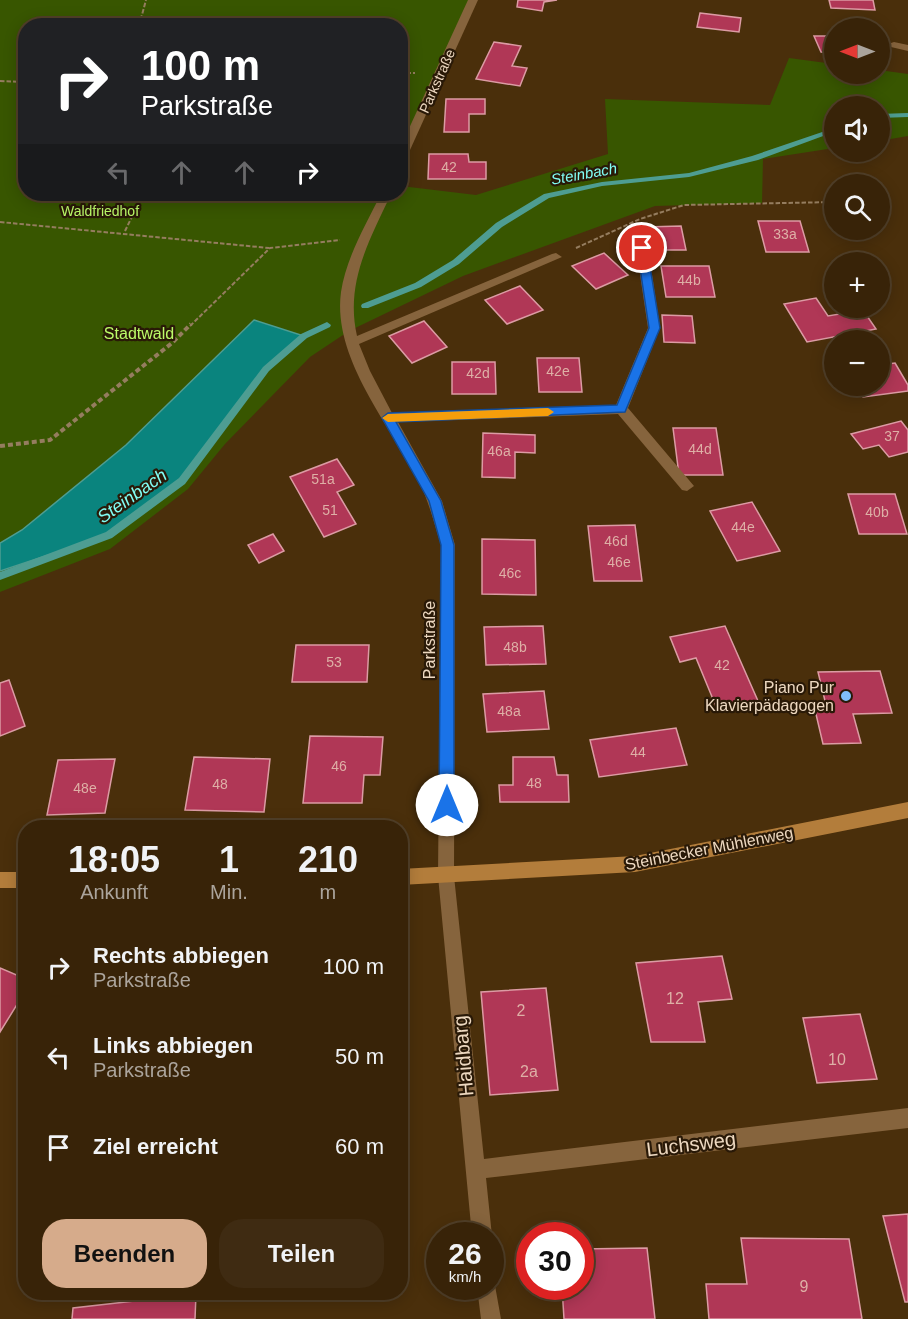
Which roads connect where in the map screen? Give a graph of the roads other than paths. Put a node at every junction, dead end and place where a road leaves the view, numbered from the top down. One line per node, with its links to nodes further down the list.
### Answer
1 (473, 0): 4 (street, Parkstraße)
2 (894, 45): 3 (street)
3 (908, 48)
4 (408, 143)
5 (383, 201): 8 (street, Parkstraße)
6 (642, 248): 9 (street)
7 (556, 257): 8 (street)
8 (353, 342): 10 (street, Parkstraße)
9 (621, 409): 10 (street); 11 (street)
10 (388, 418): 13 (street, Parkstraße)
11 (687, 486)
12 (908, 810): 13 (street, Steinbecker Mühlenweg)
13 (446, 876): 14 (street, Steinbecker Mühlenweg); 18 (street, Haidbarg)
14 (408, 877)
15 (0, 880): 16 (street)
16 (18, 880)
17 (908, 1118): 18 (street, Luchsweg)
18 (474, 1170): 19 (street, Haidbarg)
19 (480, 1222)
20 (489, 1300): 21 (street)
21 (491, 1319)

